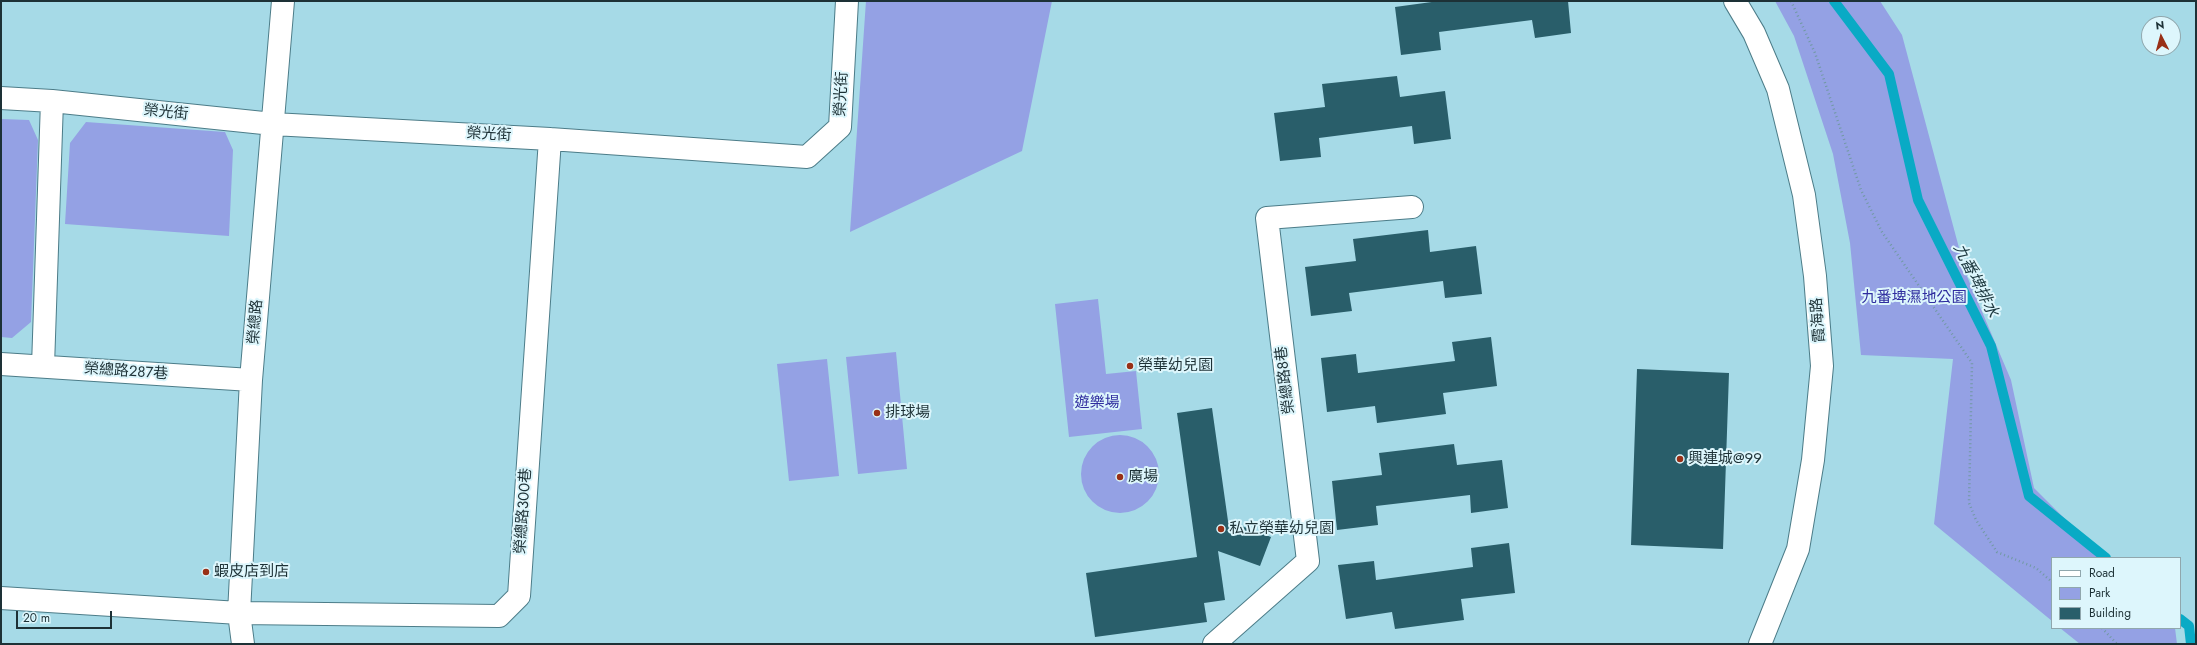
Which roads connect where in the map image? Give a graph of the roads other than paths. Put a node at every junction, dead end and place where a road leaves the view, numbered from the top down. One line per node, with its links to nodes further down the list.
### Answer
1 (284, 1): 6 (street, 榮總路)
2 (847, 1): 7 (street, 榮光街)
3 (1736, 1): 16 (street, 霞海路)
4 (1, 98): 5 (street, 榮光街)
5 (52, 101): 6 (street, 榮光街); 10 (street)
6 (273, 124): 7 (street, 榮光街); 11 (street, 榮總路)
7 (550, 138): 13 (street, 榮總路300巷)
8 (1412, 207): 15 (street, 榮總路8巷)
9 (1, 364): 10 (street, 榮總路287巷)
10 (43, 366): 11 (street, 榮總路287巷)
11 (251, 380): 13 (street, 榮總路)
12 (1, 598): 13 (street, 榮總路300巷)
13 (239, 613): 14 (street, 榮總路)
14 (243, 644)
15 (1214, 644)
16 (1760, 644)

